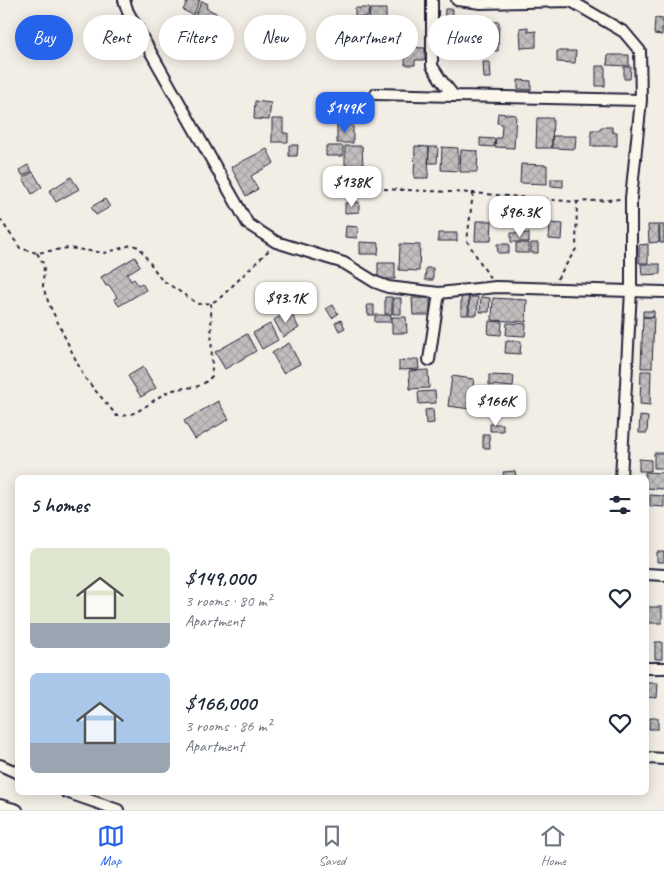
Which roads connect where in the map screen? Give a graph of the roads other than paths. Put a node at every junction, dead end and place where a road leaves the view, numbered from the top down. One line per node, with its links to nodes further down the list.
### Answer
1 (124, 0): 10 (street)
2 (432, 0): 6 (street)
3 (457, 0): 4 (street)
4 (481, 1): 7 (street)
5 (376, 94): 6 (street)
6 (454, 96): 7 (street)
7 (641, 100): 8 (street)
8 (631, 290): 9 (street); 10 (street); 12 (street)
9 (664, 292)
10 (439, 293): 11 (street)
11 (429, 360)
12 (621, 475)
13 (649, 574): 14 (street)
14 (664, 575)
15 (649, 668): 16 (street)
16 (664, 668)
17 (649, 758): 18 (street)
18 (664, 758)
19 (0, 765): 20 (street)
20 (15, 772)
21 (75, 795): 24 (street)
22 (0, 805): 23 (street)
23 (17, 810)
24 (118, 810)

